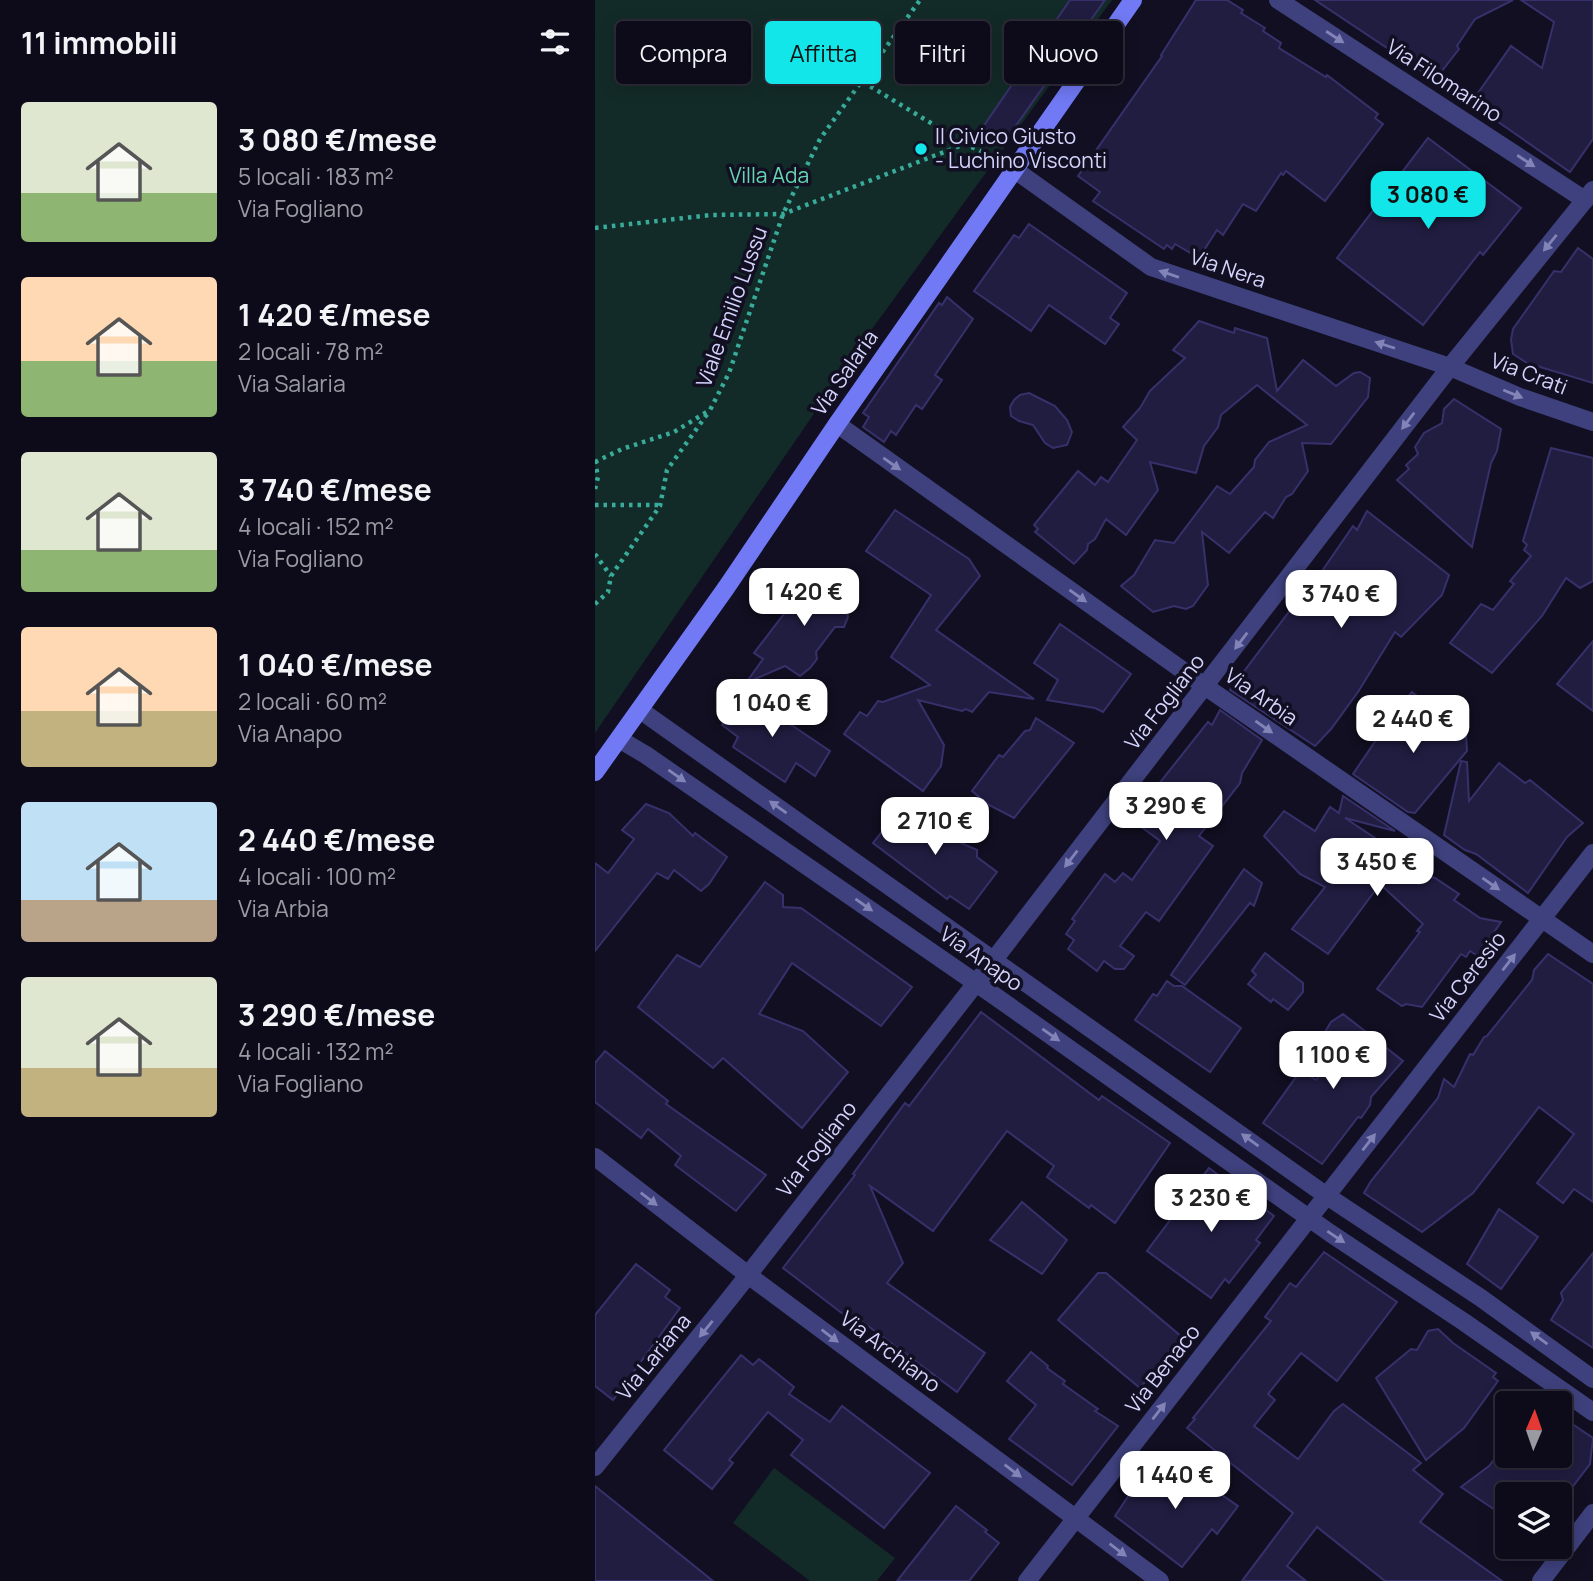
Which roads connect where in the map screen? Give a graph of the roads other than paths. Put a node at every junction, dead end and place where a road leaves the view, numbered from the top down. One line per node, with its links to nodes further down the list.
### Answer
1 (1133, 0): 3 (main road, Via Salaria)
2 (1278, 0): 4 (street, Via Filomarino, one-way to 4)
3 (1015, 170): 5 (street, Via Nera, one-way to 3); 7 (main road, Via Salaria)
4 (1589, 195): 5 (street, Via Fogliano, one-way to 5)
5 (1450, 367): 6 (street, Via Crati, one-way to 6); 8 (street, Via Fogliano, one-way to 8)
6 (1593, 422)
7 (837, 424): 8 (street, Via Arbia, one-way to 8); 9 (main road, Via Salaria)
8 (1206, 687): 15 (street, Via Arbia, one-way to 15); 17 (street, Via Fogliano, one-way to 17)
9 (640, 710): 10 (main road, Via Salaria); 12 (street, Via Anapo, one-way to 9)
10 (619, 739): 11 (main road, Via Salaria); 14 (street, Via Anapo, one-way to 14)
11 (595, 772)
12 (815, 833): 14 (street); 17 (street, Via Anapo)
13 (1593, 853): 15 (street, Via Ceresio)
14 (796, 859): 18 (street, Via Anapo, one-way to 18)
15 (1542, 919): 16 (street, Via Arbia); 22 (street, Via Ceresio, one-way to 15)
16 (1593, 954)
17 (994, 958): 18 (street, Via Fogliano); 19 (street, Via Anapo)
18 (976, 983): 20 (street, Via Anapo, one-way to 20); 24 (street, Via Fogliano)
19 (1155, 1073): 20 (street); 22 (street, Via Anapo, one-way to 19)
20 (1139, 1097): 23 (street, Via Anapo)
21 (595, 1157): 24 (street, Via Archiano, one-way to 24)
22 (1327, 1196): 23 (street); 25 (street, Via Anapo)
23 (1308, 1217): 26 (street, Via Anapo, one-way to 26); 31 (street, Via Benaco, one-way to 23)
24 (748, 1275): 29 (street, Via Lariana, one-way to 29); 31 (street, Via Archiano, one-way to 31)
25 (1482, 1298): 26 (street); 27 (street, Via Anapo, one-way to 25)
26 (1464, 1322): 28 (street, Via Anapo)
27 (1593, 1379)
28 (1593, 1412)
29 (595, 1467)
30 (1593, 1513): 34 (street)
31 (1076, 1518): 32 (street, Via Benaco); 33 (street, Via Archiano, one-way to 33)
32 (1027, 1581)
33 (1160, 1581)
34 (1541, 1581)

